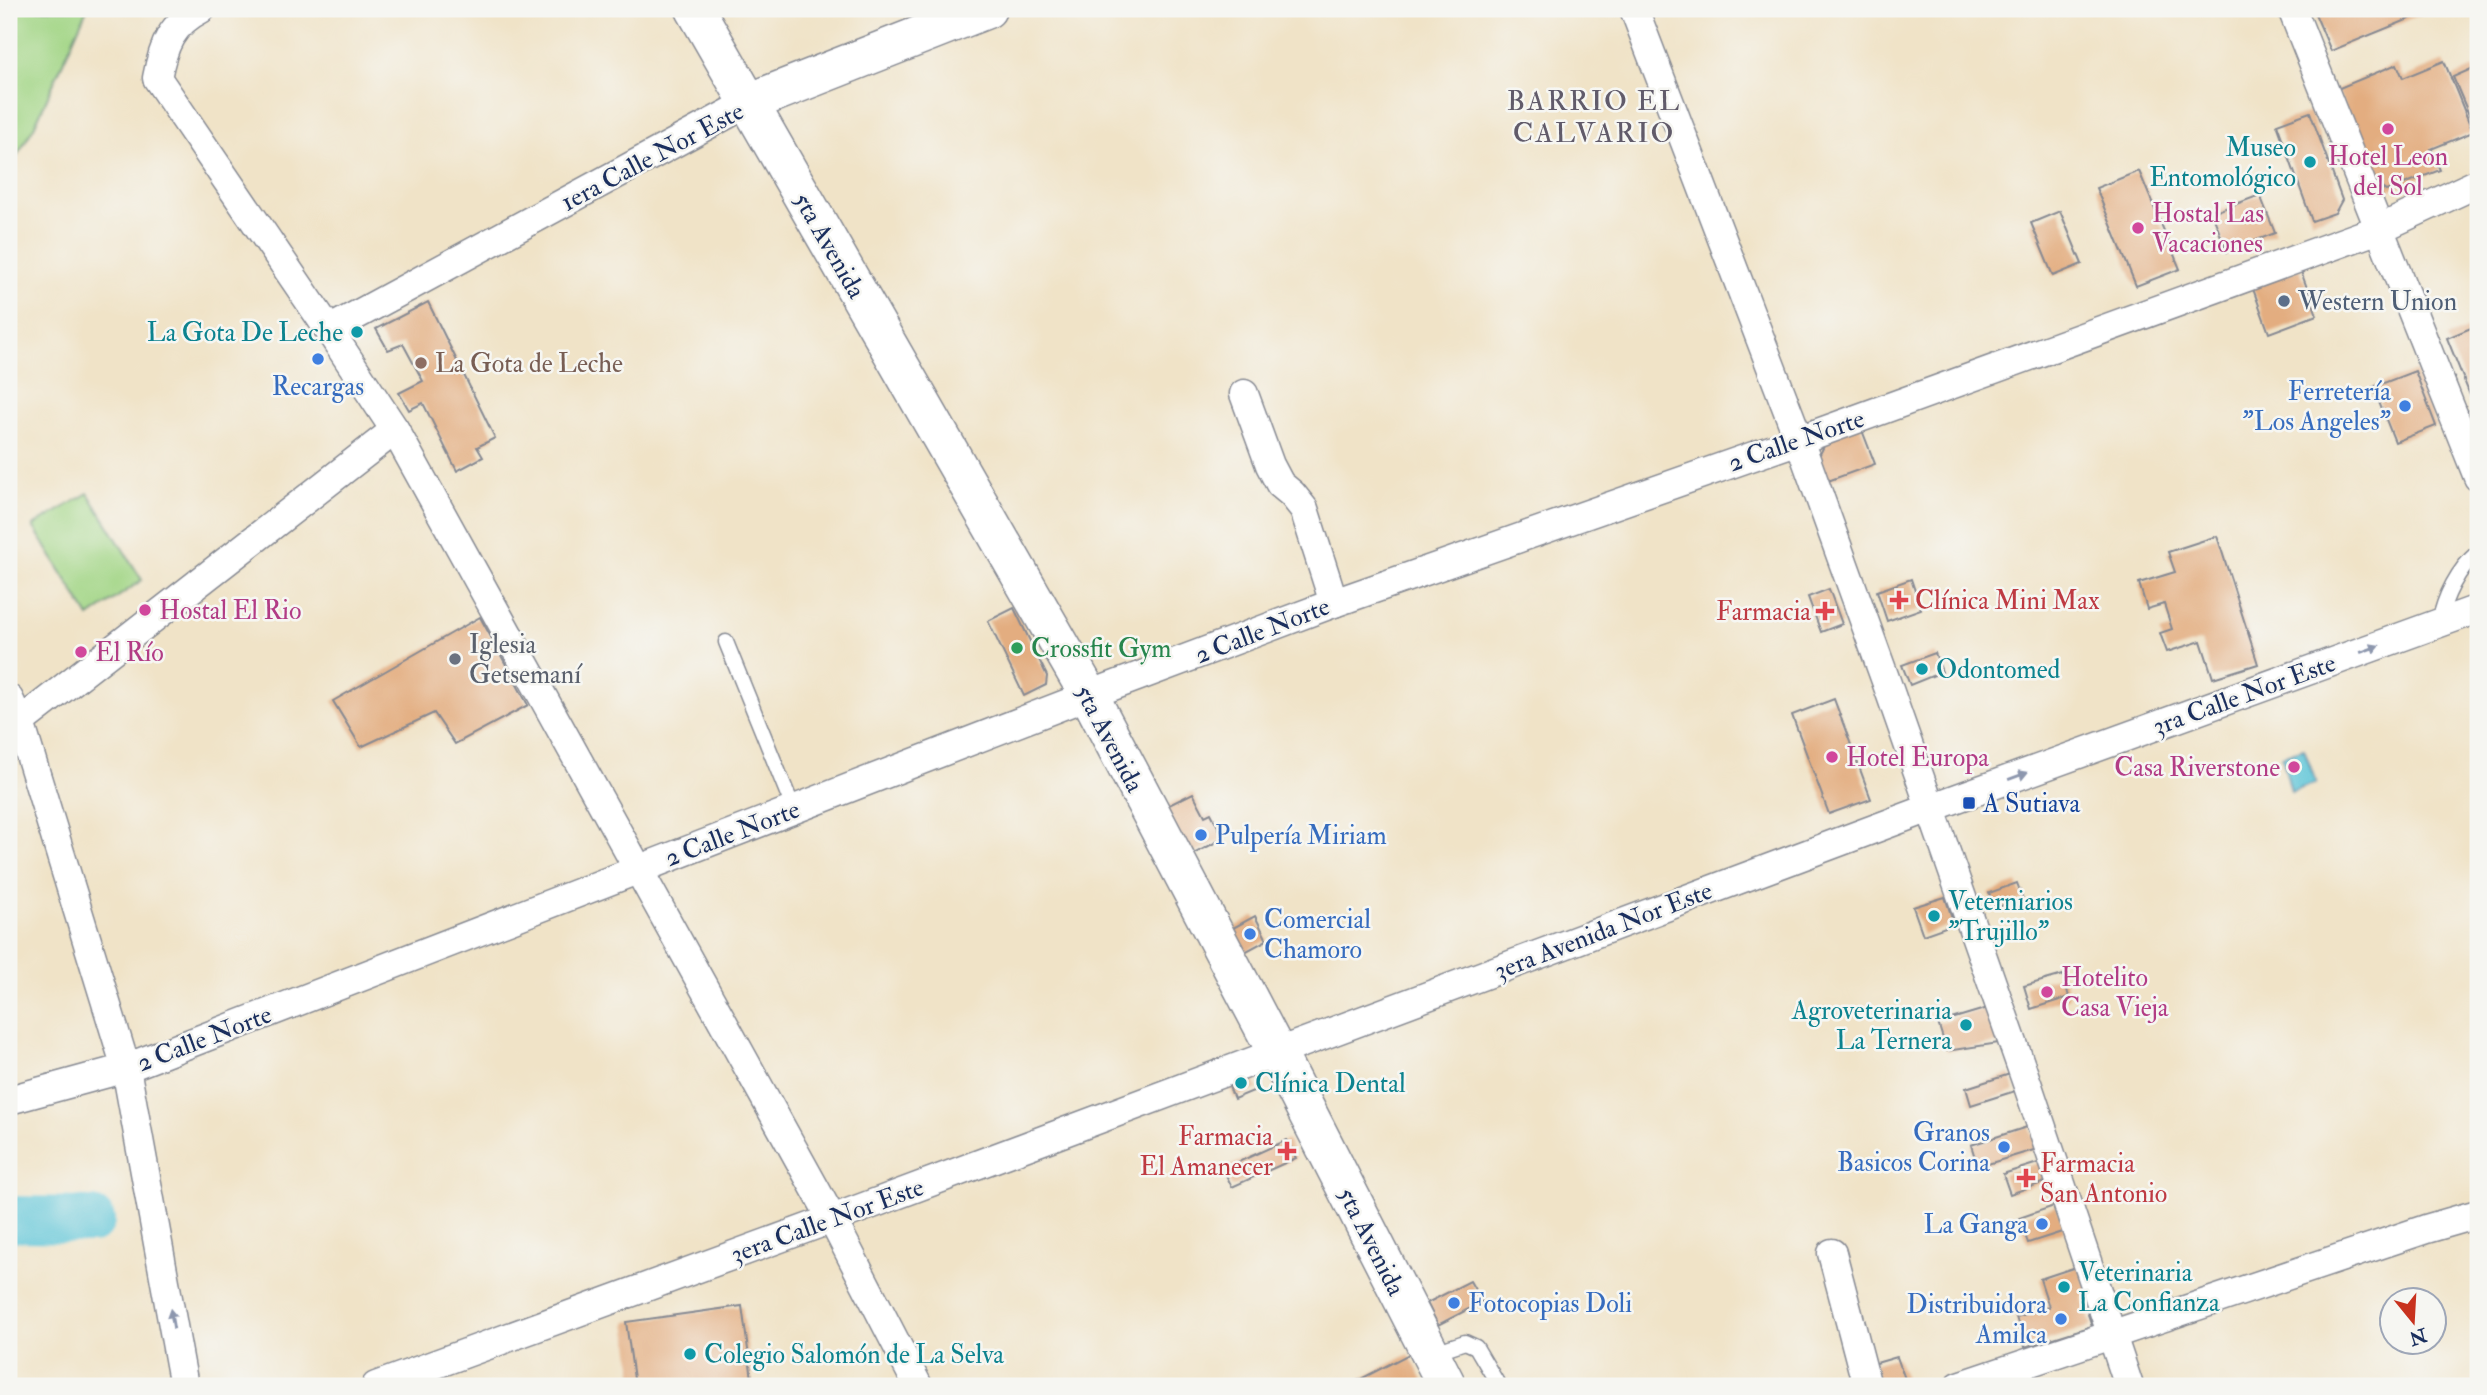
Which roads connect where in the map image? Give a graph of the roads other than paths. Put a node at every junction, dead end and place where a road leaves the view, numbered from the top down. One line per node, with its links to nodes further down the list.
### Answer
1 (201, 9): 9 (street)
2 (695, 9): 6 (street, 5ta Avenida)
3 (987, 9): 6 (street, 1era Calle Nor Este)
4 (1634, 9): 12 (street)
5 (2292, 9): 8 (street)
6 (748, 103): 9 (street, 1era Calle Nor Este); 19 (street, 5ta Avenida)
7 (2478, 183): 8 (street, 2 Calle Norte)
8 (2379, 229): 12 (street, 2 Calle Norte); 13 (street)
9 (329, 330): 11 (street)
10 (1244, 394): 15 (street)
11 (395, 430): 20 (street); 23 (street)
12 (1800, 440): 15 (street, 2 Calle Norte); 21 (street)
13 (2478, 477)
14 (2478, 552): 17 (lane)
15 (1334, 603): 19 (street, 2 Calle Norte)
16 (2478, 609): 17 (street, 3ra Calle Nor Este)
17 (2439, 624): 21 (street, 3ra Calle Nor Este, one-way to 17)
18 (726, 642): 22 (lane)
19 (1089, 695): 22 (street, 2 Calle Norte); 24 (street, 5ta Avenida)
20 (12, 717): 25 (street)
21 (1930, 807): 24 (street, 3era Avenida Nor Este); 30 (street)
22 (794, 810): 23 (street, 2 Calle Norte)
23 (639, 869): 25 (street, 2 Calle Norte); 28 (street)
24 (1277, 1053): 28 (street, 3era Calle Nor Este); 31 (street, 5ta Avenida)
25 (126, 1068): 26 (street, 2 Calle Norte); 32 (street, one-way to 25)
26 (9, 1100)
27 (2478, 1214): 30 (street)
28 (832, 1219): 33 (street, 3era Calle Nor Este); 34 (street)
29 (1832, 1253): 36 (street)
30 (2111, 1335): 37 (street); 38 (street)
31 (1439, 1370): 35 (lane)
32 (184, 1386)
33 (376, 1386)
34 (918, 1386)
35 (1499, 1386)
36 (1867, 1386)
37 (1959, 1386)
38 (2129, 1386)

